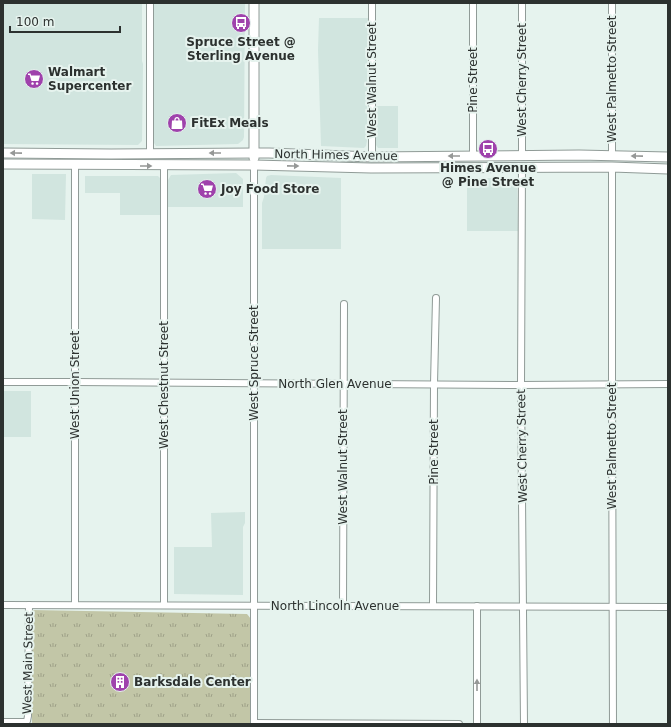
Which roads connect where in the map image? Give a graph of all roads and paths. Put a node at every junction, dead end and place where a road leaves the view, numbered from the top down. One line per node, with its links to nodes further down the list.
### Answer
1 (150, 3): 11 (street)
2 (254, 3): 8 (street, West Spruce Street)
3 (372, 3): 15 (street, West Walnut Street)
4 (473, 3): 12 (street, Pine Street)
5 (522, 3): 13 (street, West Cherry Street)
6 (612, 3): 14 (street, West Palmetto Street)
7 (3, 153): 9 (street, North Himes Avenue, one-way to 7)
8 (254, 153): 11 (street, North Himes Avenue, one-way to 11); 15 (street, North Himes Avenue); 19 (street, West Spruce Street)
9 (83, 154): 10 (street, North Himes Avenue); 17 (street)
10 (139, 154): 11 (street, North Himes Avenue); 18 (street)
11 (150, 154)
12 (472, 156): 13 (street, North Himes Avenue); 15 (street, North Himes Avenue, one-way to 15)
13 (522, 156): 14 (street, North Himes Avenue); 23 (street)
14 (608, 156): 16 (street, North Himes Avenue, one-way to 14); 21 (street)
15 (372, 157)
16 (668, 157)
17 (6, 164): 18 (street, North Himes Avenue)
18 (75, 165): 20 (street, North Himes Avenue, one-way to 20); 28 (street, West Union Street)
19 (254, 165): 20 (street, North Himes Avenue); 23 (street, North Himes Avenue, one-way to 23); 30 (street, West Spruce Street)
20 (164, 166): 29 (street, West Chestnut Street)
21 (522, 167): 22 (street, North Himes Avenue); 23 (street, North Himes Avenue); 35 (street, West Cherry Street)
22 (612, 167): 24 (street, North Himes Avenue); 33 (street, West Palmetto Street)
23 (481, 168)
24 (668, 169)
25 (436, 298): 32 (street, Pine Street)
26 (344, 304): 31 (street, West Walnut Street)
27 (3, 382): 28 (street, North Glen Avenue)
28 (75, 382): 29 (street, North Glen Avenue); 38 (street, West Union Street)
29 (164, 382): 30 (street, North Glen Avenue); 39 (street, West Chestnut Street)
30 (254, 383): 31 (street, North Glen Avenue); 40 (street, West Spruce Street)
31 (344, 384): 32 (street, North Glen Avenue); 41 (street, West Walnut Street)
32 (434, 384): 35 (street, North Glen Avenue); 42 (street, Pine Street)
33 (612, 384): 34 (street, North Glen Avenue); 35 (street, North Glen Avenue); 45 (street, West Palmetto Street)
34 (668, 384)
35 (521, 385): 44 (street, West Cherry Street)
36 (3, 605): 37 (street, North Lincoln Avenue)
37 (29, 605): 38 (street, North Lincoln Avenue); 47 (street, West Main Street)
38 (75, 605): 39 (street, North Lincoln Avenue)
39 (164, 605): 40 (street, North Lincoln Avenue)
40 (255, 606): 41 (street, North Lincoln Avenue); 48 (street, West Spruce Street)
41 (343, 606): 42 (street, North Lincoln Avenue)
42 (433, 606): 43 (street, North Lincoln Avenue)
43 (476, 606): 44 (street, North Lincoln Avenue); 50 (street, one-way to 43)
44 (523, 606): 45 (street, North Lincoln Avenue); 51 (street, West Cherry Street)
45 (613, 606): 46 (street, North Lincoln Avenue); 52 (street, West Palmetto Street)
46 (668, 607)
47 (3, 722)
48 (254, 723): 49 (street)
49 (459, 724)
50 (476, 724)
51 (524, 724)
52 (613, 724)

